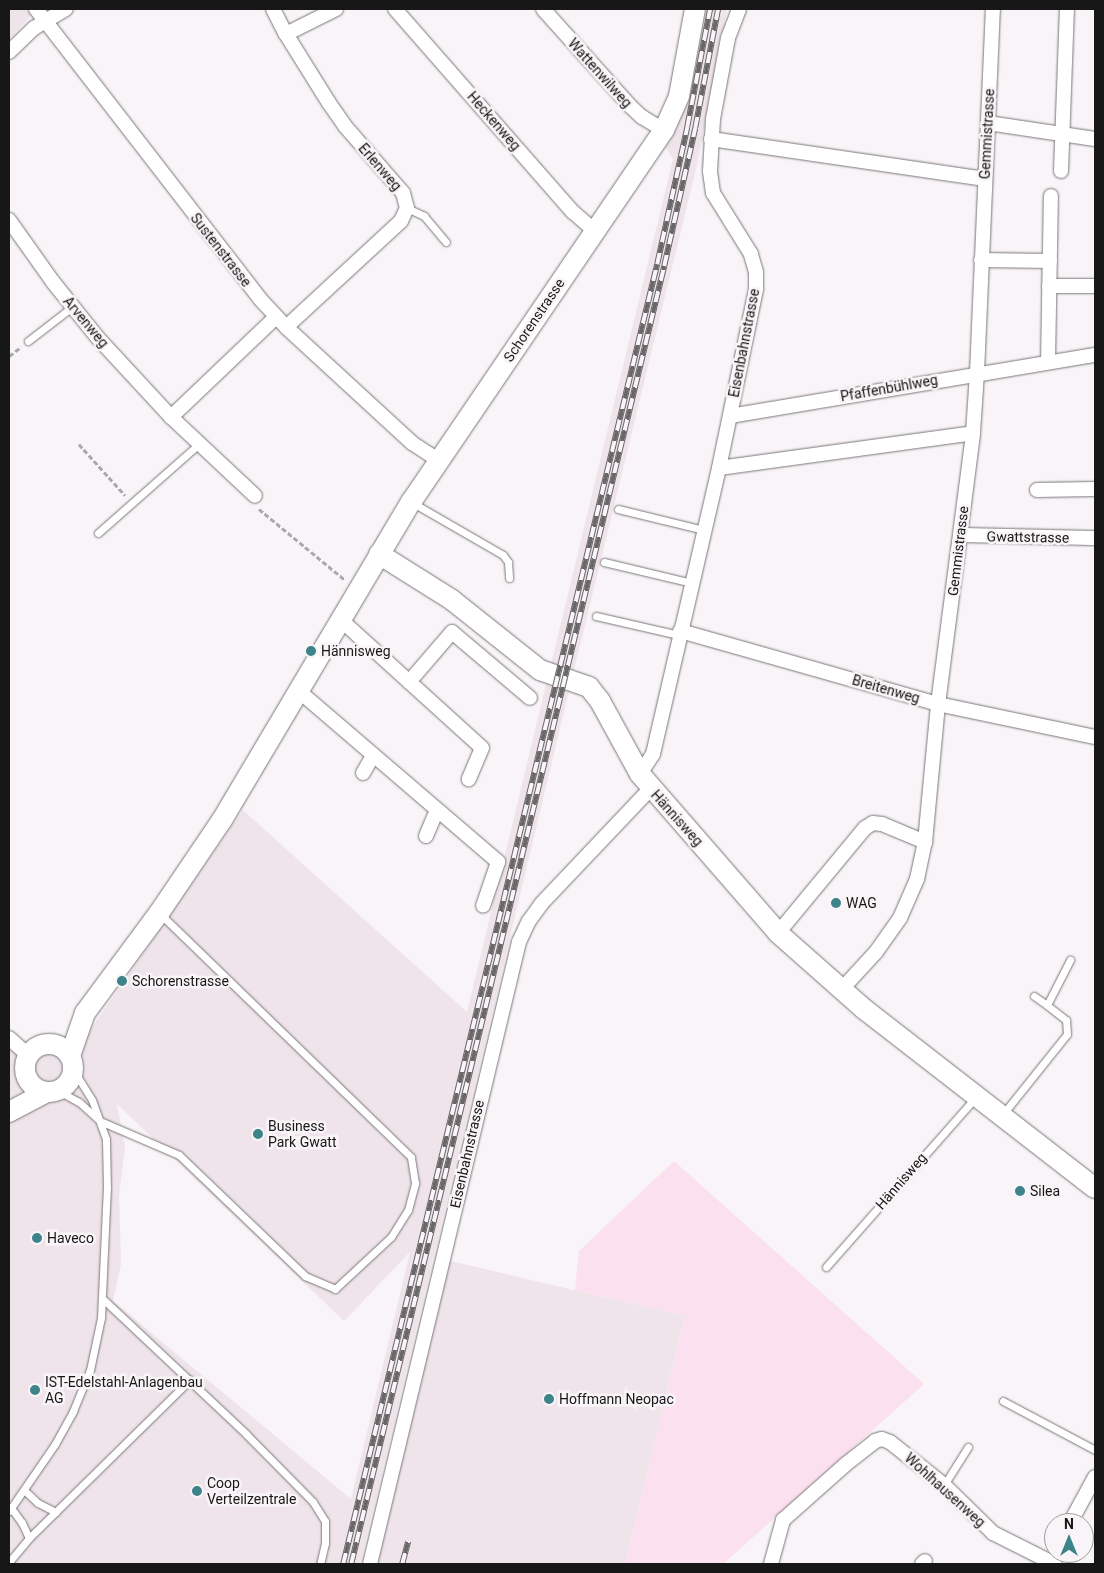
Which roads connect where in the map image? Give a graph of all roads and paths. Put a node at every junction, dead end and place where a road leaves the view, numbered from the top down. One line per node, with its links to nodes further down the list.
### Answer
1 (36, 9): 11 (street, Sustenstrasse)
2 (66, 9): 11 (street)
3 (273, 9): 12 (street, Erlenweg)
4 (336, 9): 12 (street)
5 (395, 9): 24 (street, Heckenweg)
6 (543, 9): 15 (street, Wattenwilweg)
7 (695, 9): 15 (street, Schorenstrasse)
8 (739, 9): 18 (street, Eisenbahnstrasse)
9 (993, 9): 14 (street, Gemmistrasse)
10 (1067, 9): 16 (street)
11 (45, 20): 13 (street); 30 (street, Sustenstrasse)
12 (286, 34): 22 (street, Erlenweg)
13 (9, 52)
14 (988, 123): 16 (street); 20 (street, Gemmistrasse)
15 (664, 130): 24 (street, Schorenstrasse)
16 (1064, 136): 17 (street); 19 (street)
17 (1095, 139)
18 (711, 140): 20 (street); 36 (street, Eisenbahnstrasse)
19 (1061, 171)
20 (985, 179): 26 (street, Gemmistrasse)
21 (1051, 196): 27 (street)
22 (407, 208): 25 (lane); 30 (street, Erlenweg)
23 (9, 220): 29 (street, Arvenweg)
24 (595, 231): 41 (street, Schorenstrasse)
25 (446, 242)
26 (981, 260): 27 (street); 35 (street, Gemmistrasse)
27 (1050, 273): 28 (street); 34 (street)
28 (1095, 286)
29 (72, 308): 31 (lane); 37 (street, Arvenweg)
30 (281, 322): 37 (street); 41 (street, Sustenstrasse)
31 (28, 341): 33 (path)
32 (1095, 355): 34 (street, Pfaffenbühlweg)
33 (9, 356)
34 (1048, 362): 35 (street, Pfaffenbühlweg)
35 (977, 373): 36 (street, Pfaffenbühlweg); 38 (street, Gemmistrasse)
36 (730, 416): 42 (street, Eisenbahnstrasse)
37 (172, 418): 40 (street, Arvenweg)
38 (972, 433): 42 (street); 51 (street, Gemmistrasse)
39 (79, 444): 47 (path)
40 (199, 444): 45 (street, Arvenweg); 47 (lane)
41 (438, 460): 46 (street, Schorenstrasse)
42 (719, 468): 49 (street, Eisenbahnstrasse)
43 (1095, 488): 44 (street)
44 (1037, 490)
45 (255, 496): 57 (path)
46 (411, 502): 53 (street, Schorenstrasse); 55 (lane)
47 (133, 503): 50 (lane)
48 (618, 509): 49 (lane)
49 (704, 530): 56 (street, Eisenbahnstrasse)
50 (98, 533)
51 (960, 535): 52 (street, Gwattstrasse); 64 (street, Gemmistrasse)
52 (1095, 538)
53 (379, 554): 57 (street, Schorenstrasse); 69 (street, Hännisweg)
54 (604, 562): 56 (lane)
55 (509, 578)
56 (692, 583): 60 (street, Eisenbahnstrasse)
57 (357, 591): 59 (street, Schorenstrasse)
58 (596, 616): 60 (lane)
59 (341, 620): 61 (street); 62 (street, Schorenstrasse)
60 (680, 633): 64 (street, Breitenweg); 69 (street, Eisenbahnstrasse)
61 (409, 682): 63 (street); 68 (street)
62 (300, 692): 66 (street); 74 (street, Schorenstrasse)
63 (530, 698)
64 (938, 704): 65 (street, Breitenweg); 72 (street, Gemmistrasse)
65 (1095, 737)
66 (373, 756): 67 (street); 70 (street)
67 (363, 772)
68 (468, 779)
69 (645, 781): 75 (street, Hännisweg); 108 (street, Eisenbahnstrasse)
70 (437, 810): 71 (street); 73 (street)
71 (426, 836)
72 (925, 842): 75 (street); 77 (street, Gemmistrasse)
73 (483, 906)
74 (159, 914): 80 (street, Schorenstrasse); 90 (lane)
75 (778, 932): 77 (street, Hännisweg)
76 (1070, 960): 79 (lane)
77 (841, 990): 86 (street, Hännisweg)
78 (1034, 996): 79 (lane)
79 (1047, 1005): 89 (lane)
80 (85, 1013): 82 (street, Schorenstrasse); 83 (street, Schorenstrasse)
81 (9, 1038): 84 (street)
82 (46, 1044): 83 (street); 84 (street)
83 (71, 1062): 85 (street); 90 (lane)
84 (28, 1065): 85 (street); 87 (street)
85 (52, 1091): 88 (street); 90 (lane)
86 (976, 1096): 89 (street, Hännisweg); 92 (lane, Hännisweg)
87 (9, 1103)
88 (9, 1112)
89 (1002, 1116): 91 (street, Hännisweg)
90 (100, 1121): 93 (lane)
91 (1095, 1188)
92 (826, 1267)
93 (104, 1300): 94 (lane); 100 (lane)
94 (190, 1380): 102 (lane); 107 (lane)
95 (1003, 1401): 97 (lane)
96 (968, 1447): 99 (lane)
97 (1095, 1450)
98 (1095, 1477): 103 (street)
99 (944, 1485): 105 (street, Wohlhausenweg); 109 (street, Wohlhausenweg)
100 (24, 1490): 101 (lane); 102 (lane)
101 (10, 1510): 104 (lane)
102 (56, 1512): 104 (lane)
103 (1075, 1513)
104 (29, 1538): 106 (lane)
105 (1044, 1556)
106 (9, 1562)
107 (320, 1564)
108 (370, 1564)
109 (771, 1564)

